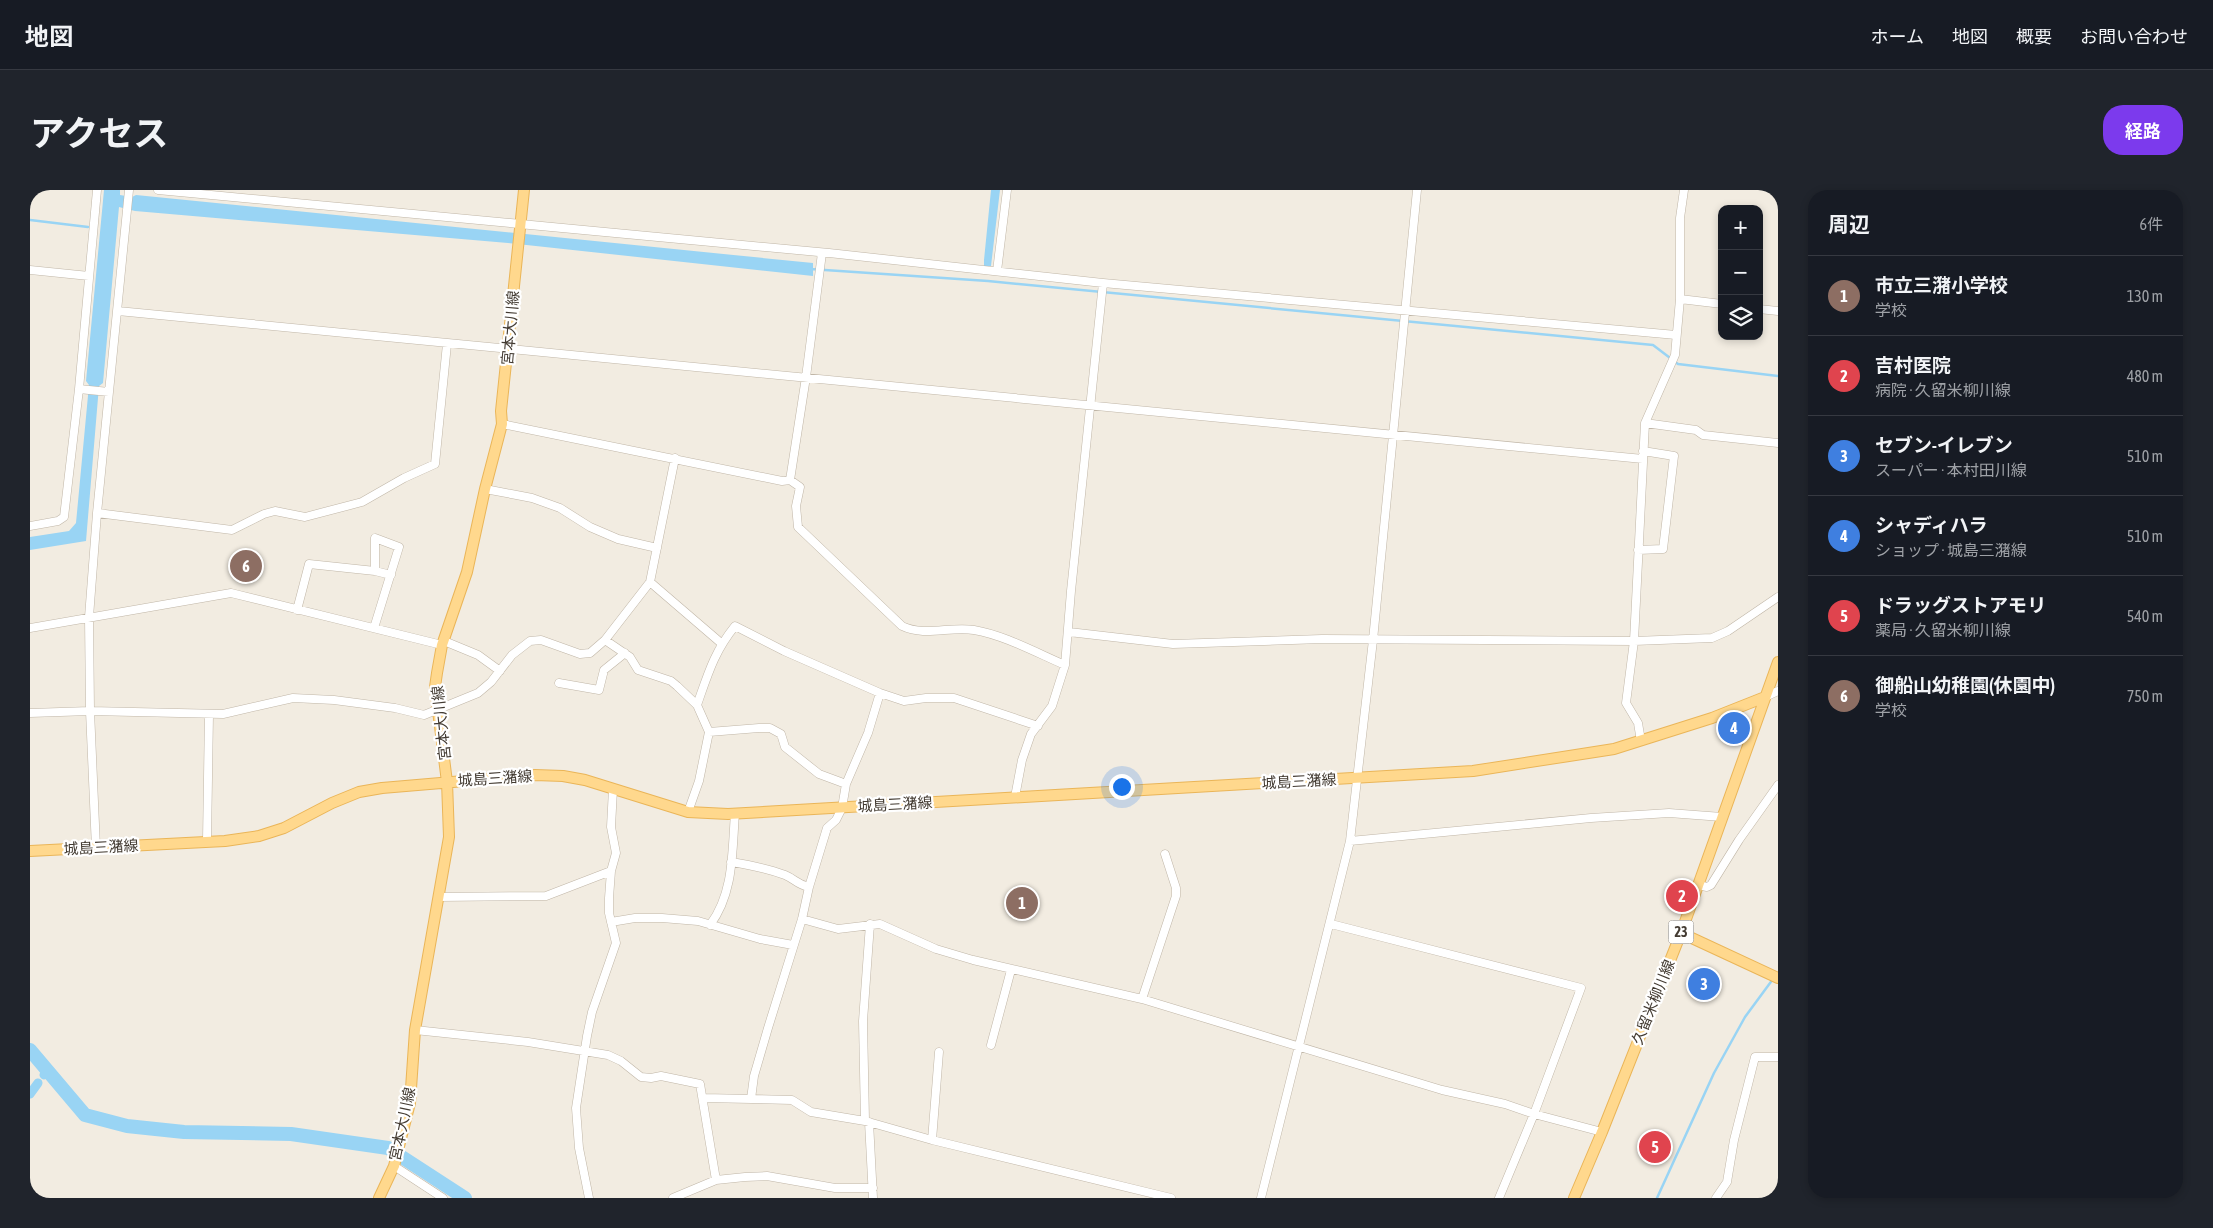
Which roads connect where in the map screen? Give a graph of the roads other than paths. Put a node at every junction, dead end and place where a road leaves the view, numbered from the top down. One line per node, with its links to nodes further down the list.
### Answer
1 (97, 190): 12 (street)
2 (158, 190): 8 (street)
3 (524, 190): 8 (main road, 宮本大川線)
4 (1007, 190): 11 (street)
5 (1417, 190): 16 (street)
6 (1684, 190): 14 (street)
7 (129, 192): 18 (street)
8 (520, 226): 9 (street); 22 (main road, 宮本大川線)
9 (822, 253): 11 (street); 23 (street)
10 (30, 270): 12 (street)
11 (994, 270): 13 (street)
12 (89, 276): 24 (street)
13 (1103, 282): 16 (street); 26 (street)
14 (1680, 299): 15 (street); 20 (street)
15 (1718, 304)
16 (1406, 309): 20 (street); 29 (street)
17 (1763, 309): 19 (street)
18 (118, 311): 21 (street); 25 (street)
19 (1778, 311)
20 (1676, 335): 27 (street)
21 (447, 344): 22 (street); 35 (street)
22 (509, 348): 23 (street); 28 (main road, 宮本大川線)
23 (806, 378): 26 (street); 33 (street)
24 (82, 389): 25 (street); 36 (street)
25 (105, 392): 35 (street)
26 (1090, 405): 29 (street); 47 (street)
27 (1645, 423): 30 (street); 31 (street)
28 (502, 424): 32 (street); 34 (main road, 宮本大川線)
29 (1393, 435): 31 (street); 49 (street)
30 (1778, 443)
31 (1643, 455): 38 (street); 38 (street)
32 (675, 458): 33 (street); 37 (street)
33 (790, 480): 55 (street)
34 (484, 489): 37 (street); 52 (main road, 宮本大川線)
35 (97, 513): 44 (street)
36 (30, 526)
37 (657, 548): 41 (street)
38 (1638, 550): 50 (street)
39 (375, 571): 40 (street); 40 (street); 43 (street)
40 (391, 575): 46 (street)
41 (650, 582): 48 (street); 51 (street)
42 (1778, 597): 50 (street)
43 (297, 610): 44 (street); 46 (street)
44 (89, 616): 45 (street); 63 (street)
45 (30, 628)
46 (374, 628): 52 (street)
47 (1069, 632): 49 (street); 55 (street)
48 (605, 640): 53 (street); 56 (street)
49 (1373, 640): 50 (street); 69 (street)
50 (1634, 641): 68 (street)
51 (721, 642): 59 (street); 61 (street)
52 (443, 643): 56 (street); 62 (main road, 宮本大川線)
53 (625, 653): 57 (street); 61 (street)
54 (1778, 662): 60 (main road, 久留米柳川線 / 23)
55 (1065, 665): 66 (street)
56 (500, 671): 62 (street)
57 (559, 682)
58 (1778, 691): 60 (street)
59 (880, 693): 66 (street); 71 (street)
60 (1765, 697): 68 (main road, 城島三潴線); 78 (main road, 久留米柳川線 / 23)
61 (697, 705): 67 (street)
62 (438, 709): 65 (street); 70 (main road, 宮本大川線)
63 (90, 712): 64 (street); 65 (street); 81 (street)
64 (30, 713)
65 (209, 714): 79 (street)
66 (1038, 726): 74 (street)
67 (709, 732): 71 (street); 76 (street)
68 (1641, 741): 69 (main road, 城島三潴線)
69 (1359, 778): 74 (main road, 城島三潴線); 80 (street)
70 (447, 782): 73 (main road, 城島三潴線); 79 (main road, 城島三潴線); 88 (main road, 宮本大川線)
71 (846, 784): 75 (street)
72 (1778, 785): 86 (street)
73 (613, 789): 76 (main road, 城島三潴線); 85 (street)
74 (1015, 797): 75 (main road, 城島三潴線)
75 (842, 808): 77 (main road, 城島三潴線); 87 (street)
76 (688, 812): 77 (main road, 城島三潴線)
77 (735, 814): 84 (street)
78 (1722, 817): 80 (street); 86 (main road, 久留米柳川線 / 23)
79 (207, 841): 81 (main road, 城島三潴線)
80 (1350, 841): 92 (street)
81 (96, 848): 82 (main road, 城島三潴線)
82 (30, 851)
83 (1165, 854): 98 (street)
84 (731, 862): 87 (street); 93 (street)
85 (611, 871): 88 (street); 90 (street)
86 (1698, 885): 94 (main road, 久留米柳川線 / 23)
87 (809, 887): 89 (street)
88 (438, 897): 99 (main road, 宮本大川線)
89 (802, 919): 91 (street); 95 (street)
90 (611, 922): 93 (street); 102 (street)
91 (870, 924): 96 (street); 108 (street)
92 (1331, 924): 101 (street); 107 (street)
93 (710, 925): 95 (street)
94 (1681, 933): 97 (main road); 109 (main road, 久留米柳川線 / 23)
95 (793, 945): 106 (street)
96 (1011, 970): 98 (street); 100 (street)
97 (1778, 978)
98 (1142, 1000): 101 (street)
99 (415, 1030): 102 (street); 111 (main road, 宮本大川線)
100 (991, 1045)
101 (1300, 1048): 107 (street); 120 (street)
102 (585, 1051): 105 (street); 116 (street)
103 (939, 1052): 110 (street)
104 (1778, 1057): 123 (street)
105 (703, 1098): 106 (street); 112 (street)
106 (751, 1099): 108 (street)
107 (1534, 1114): 109 (street); 121 (street)
108 (867, 1122): 110 (street); 113 (street)
109 (1602, 1132): 122 (main road, 久留米柳川線 / 23)
110 (932, 1140): 119 (street)
111 (395, 1163): 114 (main road, 宮本大川線); 115 (street)
112 (716, 1180): 113 (street); 117 (street)
113 (873, 1188): 118 (street)
114 (379, 1198)
115 (444, 1198)
116 (589, 1198)
117 (673, 1198)
118 (873, 1198)
119 (1171, 1198)
120 (1261, 1198)
121 (1499, 1198)
122 (1574, 1198)
123 (1716, 1198)

